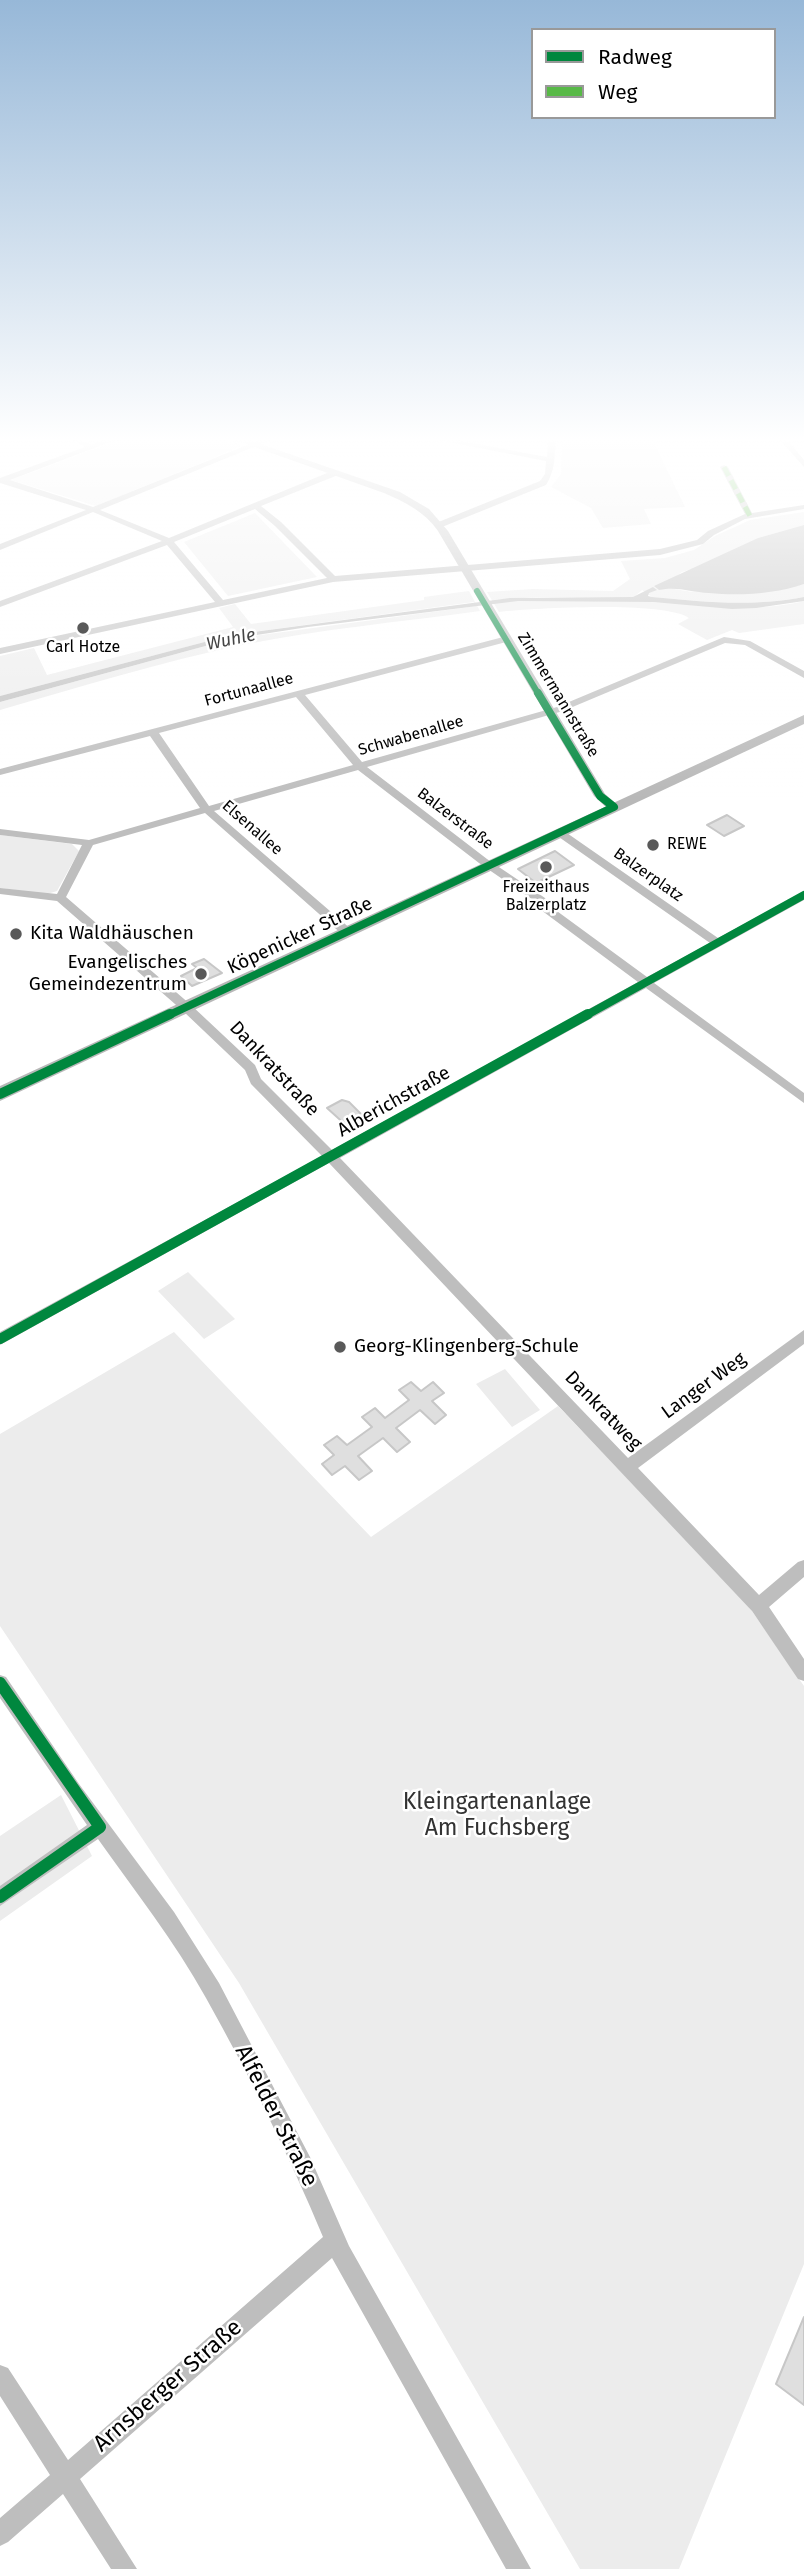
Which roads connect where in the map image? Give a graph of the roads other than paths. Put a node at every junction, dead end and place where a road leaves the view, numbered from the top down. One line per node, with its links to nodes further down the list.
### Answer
1 (124, 559): 9 (street)
2 (184, 559): 8 (street)
3 (313, 559): 7 (street)
4 (458, 559): 6 (street, Zimmermannstraße)
5 (581, 559): 6 (street)
6 (464, 569): 7 (street); 10 (street, Zimmermannstraße)
7 (333, 579): 8 (street)
8 (221, 603): 11 (street)
9 (0, 604)
10 (507, 639): 13 (street, Fortunaallee); 14 (street, Zimmermannstraße)
11 (0, 651)
12 (804, 675): 14 (street, Schwabenallee)
13 (298, 693): 16 (street, Fortunaallee); 17 (street, Balzerstraße)
14 (551, 712): 17 (street, Schwabenallee); 19 (street, Zimmermannstraße)
15 (804, 719): 19 (main road, Köpenicker Straße)
16 (152, 731): 18 (street, Fortunaallee); 20 (street, Elsenallee)
17 (360, 766): 20 (street, Schwabenallee); 24 (street, Balzerstraße)
18 (0, 772)
19 (614, 807): 22 (main road, Köpenicker Straße)
20 (207, 810): 23 (street, Schwabenallee); 28 (street, Elsenallee)
21 (0, 832): 23 (street)
22 (560, 833): 24 (main road, Köpenicker Straße); 29 (street, Balzerplatz)
23 (89, 843): 27 (street)
24 (491, 865): 28 (main road, Köpenicker Straße); 30 (street, Balzerstraße)
25 (0, 891): 27 (street)
26 (804, 895): 29 (street, Alberichstraße)
27 (60, 898): 31 (street, Dankratstraße)
28 (348, 933): 31 (main road, Köpenicker Straße)
29 (718, 943): 30 (street, Alberichstraße)
30 (645, 982): 33 (street, Balzerstraße); 34 (street, Alberichstraße)
31 (187, 1008): 32 (main road, Köpenicker Straße); 34 (street, Dankratstraße)
32 (0, 1094)
33 (803, 1097)
34 (331, 1157): 36 (street, Alberichstraße); 37 (street, Dankratweg)
35 (804, 1336): 37 (street, Langer Weg)
36 (0, 1339)
37 (627, 1466): 39 (street, Dankratweg)
38 (804, 1567): 39 (street)
39 (758, 1606): 40 (street, Dankratweg)
40 (804, 1673)
41 (0, 1683): 42 (street, Alfelder Straße)
42 (100, 1827): 43 (street); 44 (street, Alfelder Straße)
43 (0, 1897)
44 (336, 2240): 46 (street, Arnsberger Straße); 49 (street, Alfelder Straße)
45 (0, 2376): 46 (street)
46 (66, 2475): 47 (street, Arnsberger Straße); 48 (street)
47 (0, 2534)
48 (125, 2569)
49 (519, 2569)

